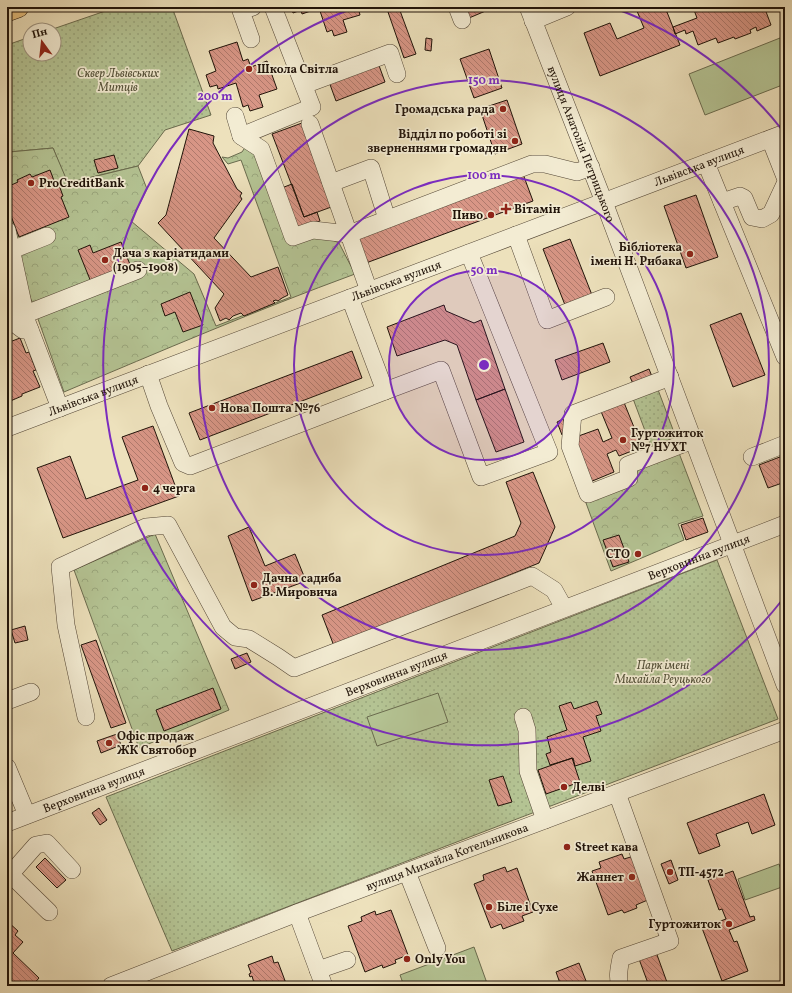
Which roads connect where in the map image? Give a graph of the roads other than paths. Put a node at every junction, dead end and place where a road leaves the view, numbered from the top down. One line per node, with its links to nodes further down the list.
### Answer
1 (18, 7): 5 (main road)
2 (253, 7): 7 (street)
3 (273, 7): 9 (street)
4 (567, 7): 6 (street)
5 (7, 11)
6 (530, 14): 15 (street, вулиця Анатолія Петрицького)
7 (251, 39)
8 (397, 74): 9 (street)
9 (304, 85): 12 (street)
10 (235, 116): 12 (street)
11 (310, 124): 17 (street)
12 (241, 136): 22 (street)
13 (777, 136): 14 (street, Львівська вулиця); 16 (street)
14 (706, 163): 18 (street, Львівська вулиця); 19 (street)
15 (591, 167): 18 (street, вулиця Анатолія Петрицького); 20 (street)
16 (785, 180): 19 (street)
17 (331, 183): 20 (street); 22 (street)
18 (604, 202): 23 (street, Львівська вулиця); 35 (street, вулиця Анатолія Петрицького)
19 (722, 202): 33 (street)
20 (387, 219): 22 (street)
21 (7, 231): 25 (street)
22 (349, 234): 28 (street)
23 (516, 235): 26 (street, Львівська вулиця); 29 (street)
24 (47, 236): 25 (street)
25 (12, 250): 32 (street)
26 (469, 253): 28 (street, Львівська вулиця); 36 (street)
27 (138, 270): 32 (street)
28 (369, 291): 31 (street, Львівська вулиця)
29 (606, 297)
30 (7, 298): 32 (street)
31 (350, 298): 34 (street, Львівська вулиця); 36 (street)
32 (28, 322): 37 (street)
33 (785, 357)
34 (148, 374): 36 (street); 37 (street, Львівська вулиця)
35 (670, 377): 39 (street, вулиця Анатолія Петрицького); 39 (street)
36 (385, 391)
37 (60, 408): 38 (street, Львівська вулиця)
38 (7, 428)
39 (693, 440): 43 (street, вулиця Анатолія Петрицького)
40 (785, 444): 41 (street)
41 (752, 457)
42 (785, 524): 43 (street, Верховинна вулиця)
43 (732, 544): 44 (street, Верховинна вулиця); 45 (street, вулиця Анатолія Петрицького)
44 (564, 608): 48 (street); 53 (street, Верховинна вулиця)
45 (785, 685)
46 (31, 692): 47 (street)
47 (7, 701)
48 (86, 717)
49 (523, 717): 54 (street)
50 (785, 730): 52 (street, вулиця Михайла Котельникова)
51 (7, 767): 53 (street)
52 (617, 793): 54 (street, вулиця Михайла Котельникова); 65 (street)
53 (27, 815): 55 (street, Верховинна вулиця)
54 (545, 820): 57 (street, вулиця Михайла Котельникова)
55 (7, 823)
56 (72, 870): 58 (street)
57 (407, 872): 60 (street, вулиця Михайла Котельникова); 61 (street)
58 (8, 875): 59 (street)
59 (49, 912)
60 (297, 913): 63 (street); 64 (street, вулиця Михайла Котельникова)
61 (437, 948)
62 (347, 960): 63 (street)
63 (321, 978)
64 (111, 986)
65 (620, 986)

